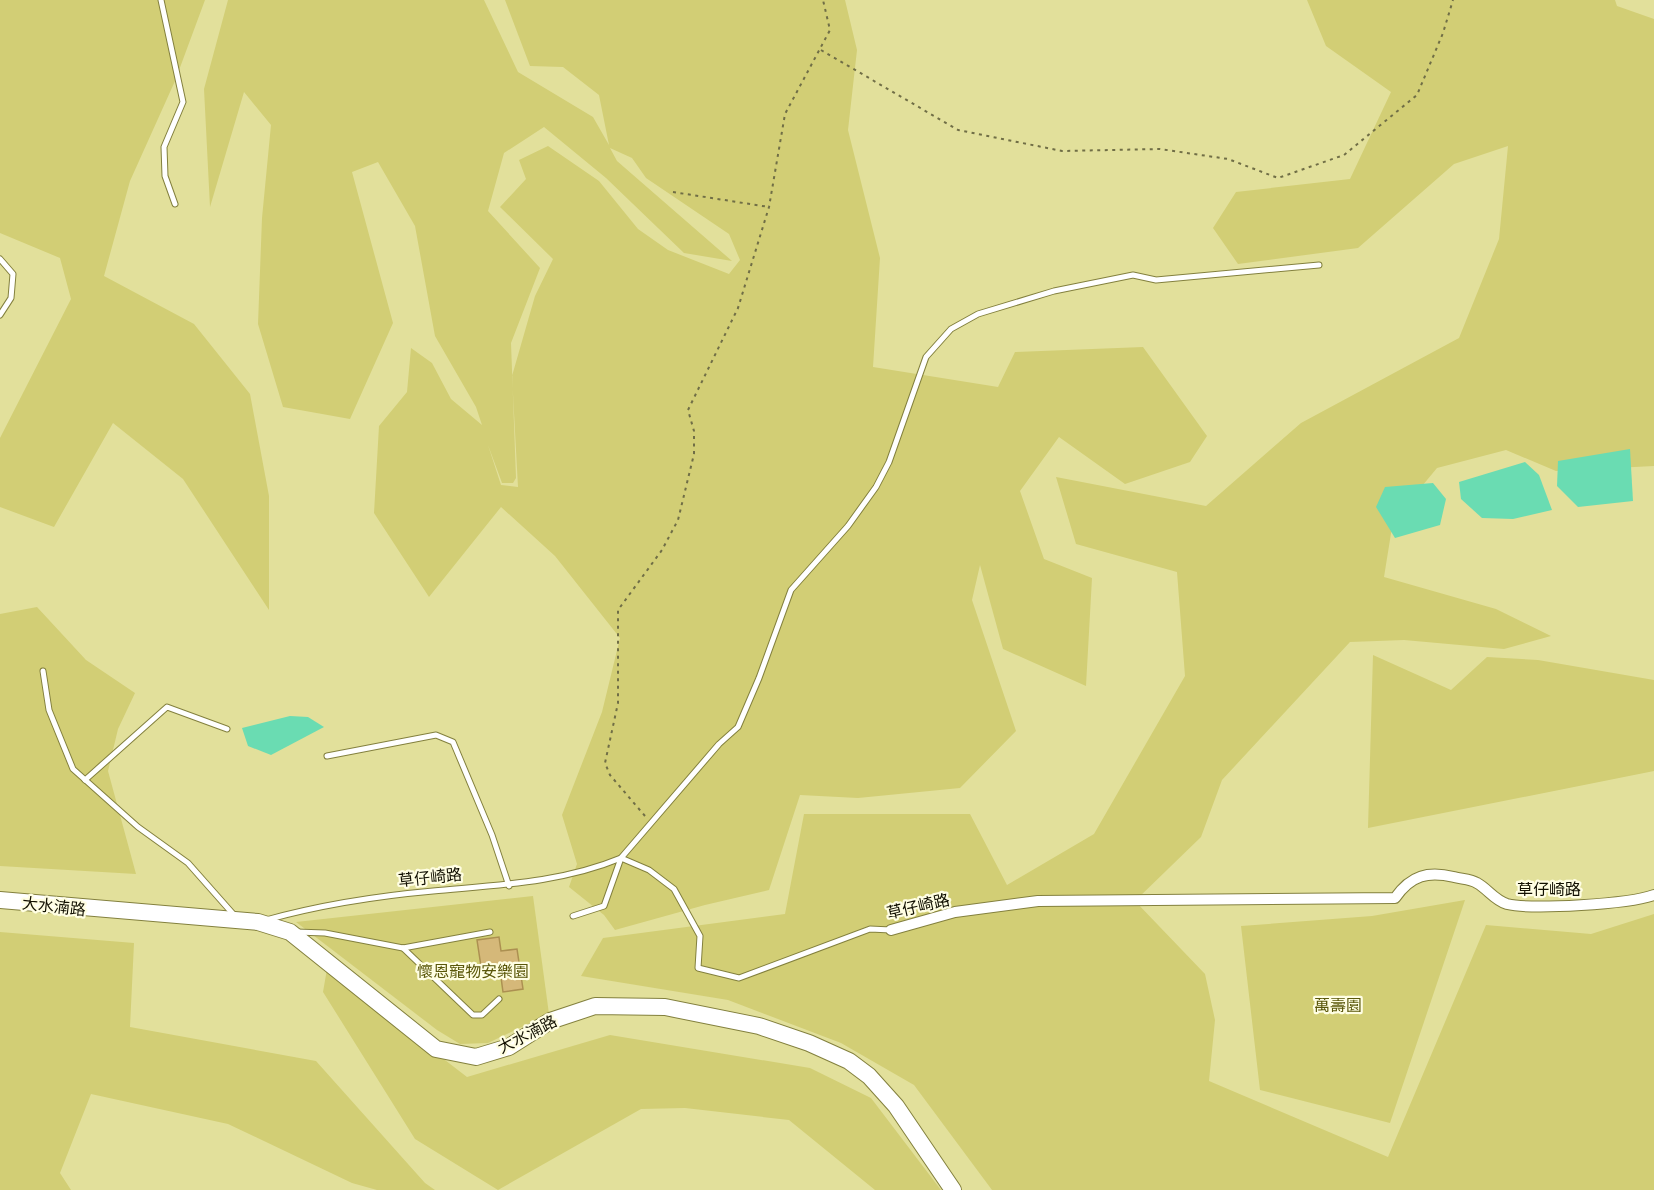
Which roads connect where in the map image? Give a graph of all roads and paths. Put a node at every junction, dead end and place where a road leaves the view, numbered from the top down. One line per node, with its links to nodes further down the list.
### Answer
1 (161, 0): 6 (lane)
2 (824, 0): 4 (path)
3 (1453, 0): 4 (path)
4 (820, 50): 7 (path)
5 (673, 192): 7 (path)
6 (175, 204)
7 (770, 207): 15 (path)
8 (0, 259): 10 (lane)
9 (1319, 265): 15 (lane)
10 (0, 315)
11 (43, 671): 14 (lane)
12 (227, 729): 14 (lane)
13 (327, 756): 17 (lane)
14 (86, 780): 21 (lane)
15 (651, 823): 16 (lane)
16 (621, 858): 17 (lane, 草仔崎路); 20 (lane); 22 (lane, 草仔崎路)
17 (510, 886): 21 (lane, 草仔崎路)
18 (1654, 895): 22 (street, 草仔崎路)
19 (0, 900): 21 (street, 大水湳路)
20 (573, 916)
21 (249, 923): 23 (street, 大水湳路)
22 (891, 930)
23 (290, 932): 25 (lane); 27 (street, 大水湳路)
24 (490, 932): 25 (lane)
25 (403, 948): 26 (lane)
26 (499, 999)
27 (953, 1190)

